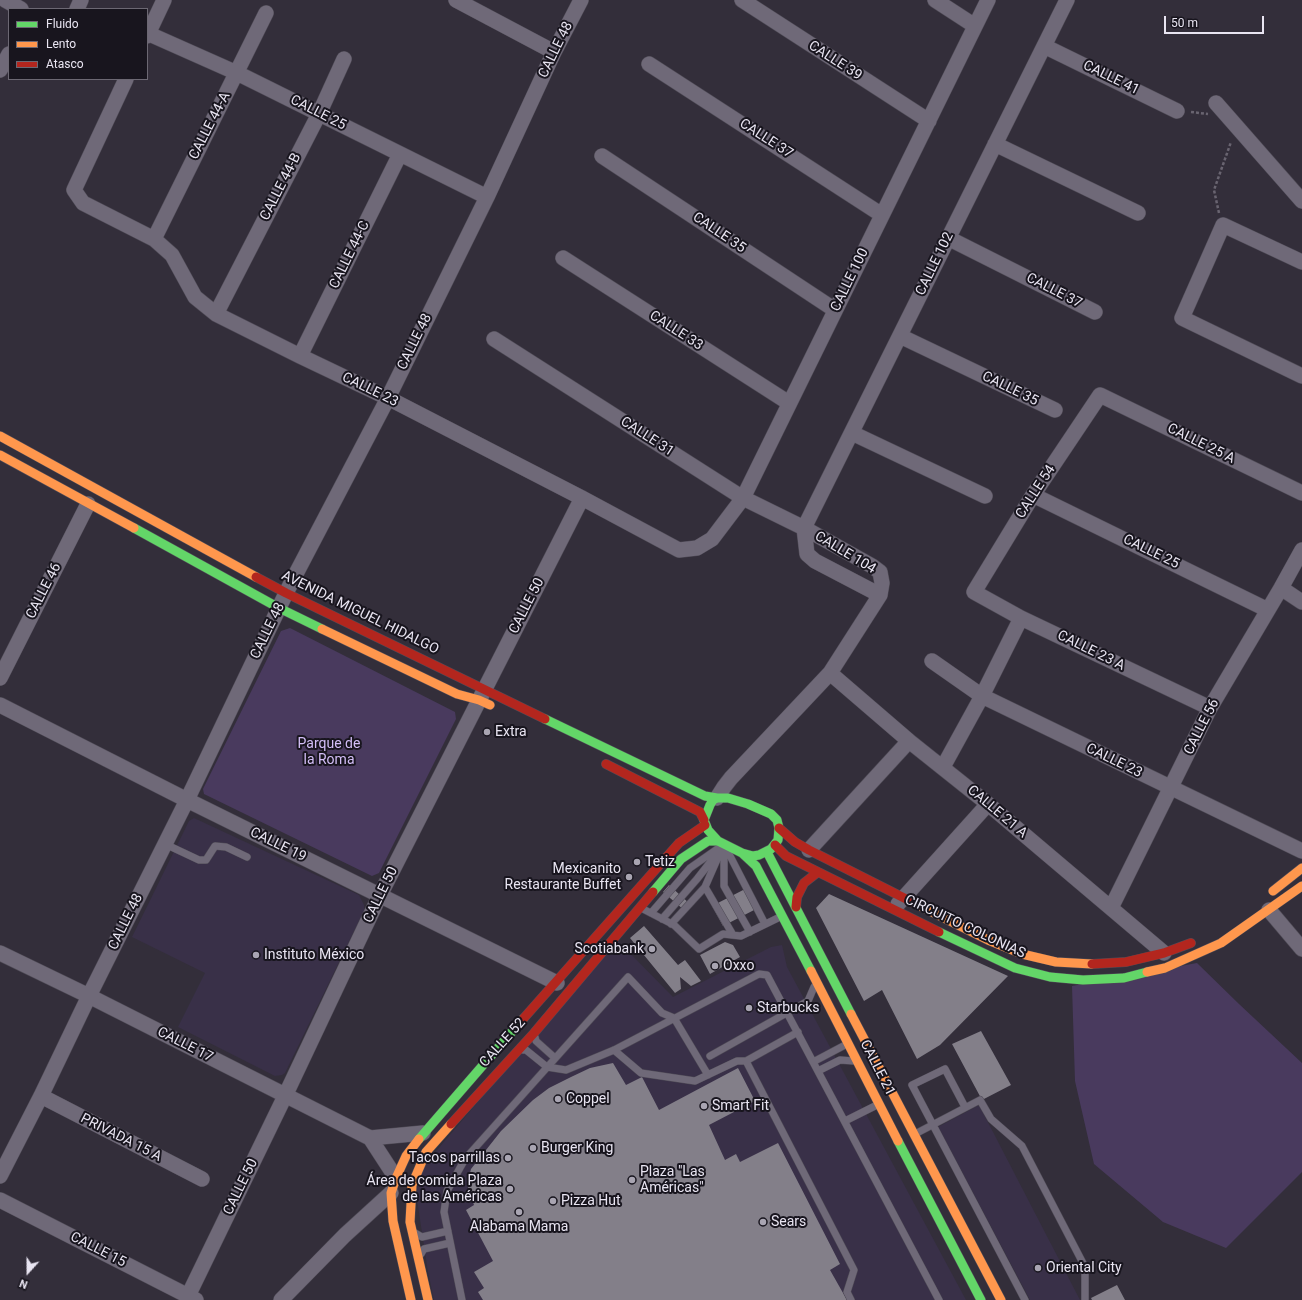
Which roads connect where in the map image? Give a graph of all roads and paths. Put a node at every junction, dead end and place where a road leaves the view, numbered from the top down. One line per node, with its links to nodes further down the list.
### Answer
1 (5, 0): 9 (street)
2 (164, 0): 12 (street)
3 (456, 0): 15 (street)
4 (581, 0): 15 (street, CALLE 48)
5 (742, 0): 26 (street, CALLE 39)
6 (934, 0): 11 (street)
7 (988, 0): 11 (street, CALLE 100)
8 (1067, 0): 14 (street, CALLE 102)
9 (20, 8)
10 (266, 13): 20 (street, CALLE 44-A)
11 (975, 26): 26 (street, CALLE 100)
12 (148, 32)
13 (148, 34): 20 (street, CALLE 25)
14 (1044, 46): 23 (street, CALLE 41); 28 (street, CALLE 102)
15 (554, 52): 31 (street, CALLE 48)
16 (8, 56): 19 (street)
17 (344, 59): 24 (street, CALLE 44-B)
18 (649, 64): 34 (street, CALLE 37)
19 (0, 70)
20 (237, 73): 24 (street, CALLE 25); 36 (street, CALLE 44-A)
21 (126, 80): 36 (street, CALLE 23)
22 (1216, 103): 25 (street)
23 (1177, 110): 25 (path)
24 (319, 114): 29 (street, CALLE 25); 42 (street, CALLE 44-B)
25 (1226, 114): 27 (street)
26 (928, 121): 34 (street, CALLE 100)
27 (1237, 127): 32 (street); 35 (path)
28 (995, 144): 33 (street); 37 (street, CALLE 102)
29 (400, 154): 31 (street, CALLE 25); 45 (street, CALLE 44-C)
30 (602, 156): 40 (street, CALLE 35)
31 (487, 196): 48 (street, CALLE 48)
32 (1302, 201)
33 (1138, 214)
34 (882, 215): 40 (street, CALLE 100)
35 (1223, 225): 39 (street); 46 (street)
36 (154, 238): 42 (street, CALLE 23)
37 (948, 238): 41 (street, CALLE 37); 43 (street, CALLE 102)
38 (563, 258): 49 (street, CALLE 33)
39 (1302, 262)
40 (835, 310): 49 (street, CALLE 100)
41 (1095, 312)
42 (216, 314): 45 (street, CALLE 23)
43 (900, 336): 50 (street, CALLE 35); 51 (street, CALLE 102)
44 (494, 339): 58 (street, CALLE 31)
45 (300, 356): 48 (street, CALLE 23)
46 (1302, 376)
47 (1100, 395): 54 (street, CALLE 25 A); 55 (street, CALLE 54)
48 (388, 398): 57 (street, CALLE 23); 65 (street, CALLE 48)
49 (789, 403): 58 (street, CALLE 100)
50 (1055, 410)
51 (852, 433): 56 (street); 60 (street, CALLE 102)
52 (0, 436): 65 (street, AVENIDA MIGUEL HIDALGO)
53 (0, 455): 59 (street, AVENIDA MIGUEL HIDALGO)
54 (1302, 493)
55 (1033, 495): 64 (street, CALLE 54); 69 (street, CALLE 25)
56 (985, 496)
57 (582, 498): 61 (street, CALLE 23); 74 (street, CALLE 50)
58 (742, 498): 60 (street, CALLE 31); 61 (street, CALLE 100)
59 (88, 504): 68 (street, AVENIDA MIGUEL HIDALGO); 73 (street, CALLE 46)
60 (804, 528): 66 (street, CALLE 104); 66 (street, CALLE 104)
61 (697, 548)
62 (1302, 550): 63 (street, CALLE 56)
63 (1281, 588): 67 (street); 69 (street, CALLE 56)
64 (974, 592): 70 (street, CALLE 23 A)
65 (286, 593): 68 (street, CALLE 48); 74 (street, AVENIDA MIGUEL HIDALGO)
66 (880, 595): 72 (street, CALLE 104)
67 (1302, 602)
68 (279, 608): 74 (street, AVENIDA MIGUEL HIDALGO); 85 (street, CALLE 48)
69 (1268, 610): 77 (street, CALLE 56)
70 (1021, 618): 75 (street); 77 (street, CALLE 23 A)
71 (932, 661): 75 (street, CALLE 23)
72 (830, 673): 79 (street, CALLE 21 A); 82 (street)
73 (0, 678)
74 (482, 695): 78 (street, AVENIDA MIGUEL HIDALGO); 84 (street, AVENIDA MIGUEL HIDALGO); 102 (street, CALLE 50)
75 (982, 696): 81 (street); 83 (street, CALLE 23)
76 (0, 705): 85 (street, CALLE 19)
77 (1210, 708): 83 (street, CALLE 56)
78 (500, 710)
79 (909, 741): 81 (street, CALLE 21 A); 93 (street)
80 (599, 760): 88 (street)
81 (943, 767): 87 (street, CALLE 21 A)
82 (742, 768): 84 (street); 86 (street)
83 (1171, 788): 94 (street, CALLE 23); 108 (street, CALLE 56)
84 (717, 798): 86 (street); 88 (street)
85 (187, 800): 91 (street, CALLE 48); 102 (street, CALLE 19)
86 (742, 802): 89 (street)
87 (988, 804): 104 (street); 108 (street, CALLE 21 A)
88 (705, 822): 90 (street); 103 (street, CALLE 52)
89 (779, 828): 92 (street); 93 (street, CIRCUITO COLONIAS)
90 (721, 842): 96 (street); 101 (lane); 107 (street, CALLE 52); 110 (lane); 112 (lane); 114 (lane); 115 (lane)
91 (165, 844): 97 (lane); 123 (street, CALLE 48)
92 (775, 845): 95 (street); 99 (street, CIRCUITO COLONIAS)
93 (809, 850): 104 (street, CIRCUITO COLONIAS)
94 (1302, 851)
95 (767, 852): 96 (street); 106 (street, CALLE 21)
96 (742, 853): 111 (street, CALLE 21)
97 (247, 857)
98 (1302, 868): 105 (street, CIRCUITO COLONIAS)
99 (818, 872): 106 (street); 109 (street, CIRCUITO COLONIAS)
100 (1302, 886): 105 (street, CIRCUITO COLONIAS)
101 (705, 887): 113 (lane); 116 (lane)
102 (380, 895): 122 (street, CALLE 19); 140 (street, CALLE 50)
103 (631, 896): 107 (street); 122 (street, CALLE 52)
104 (903, 898): 109 (street); 119 (street, CIRCUITO COLONIAS)
105 (1267, 903): 109 (street, CIRCUITO COLONIAS); 118 (street)
106 (796, 907): 128 (street, CALLE 21)
107 (641, 908): 110 (lane); 127 (street, CALLE 52)
108 (1111, 908): 119 (street, CALLE 21 A)
109 (893, 910)
110 (651, 913): 112 (lane)
111 (782, 916): 114 (lane); 121 (street, CALLE 21)
112 (662, 919): 113 (lane)
113 (671, 924): 116 (lane)
114 (765, 924): 115 (lane)
115 (750, 932): 116 (lane)
116 (733, 935)
117 (1197, 941): 119 (street, CIRCUITO COLONIAS)
118 (1302, 949)
119 (1164, 952)
120 (0, 953): 123 (street, CALLE 17)
121 (816, 982): 124 (lane); 128 (street, CALLE 21)
122 (557, 983): 146 (street, CALLE 52)
123 (89, 996): 139 (street, CALLE 48); 140 (street, CALLE 17)
124 (787, 1012): 125 (lane); 126 (lane); 131 (lane)
125 (674, 1018): 130 (lane); 132 (lane); 138 (lane)
126 (798, 1032): 133 (lane); 134 (lane)
127 (534, 1033): 129 (street, CALLE 52); 132 (lane)
128 (856, 1040): 134 (lane); 135 (street, CALLE 21); 143 (street, CALLE 21)
129 (518, 1050): 136 (lane); 156 (street, CALLE 52)
130 (614, 1050): 136 (lane); 138 (lane)
131 (710, 1056)
132 (555, 1058): 136 (lane)
133 (746, 1061): 138 (lane); 166 (lane)
134 (813, 1062): 137 (lane)
135 (858, 1062): 137 (lane); 141 (street, CALLE 21)
136 (547, 1067): 157 (lane)
137 (818, 1071): 144 (lane)
138 (708, 1075)
139 (41, 1096): 149 (street, CALLE 48); 151 (street, PRIVADA 15 A)
140 (285, 1096): 148 (street, CALLE 17); 160 (street, CALLE 50)
141 (879, 1104): 144 (lane); 153 (street, CALLE 21)
142 (965, 1108): 143 (lane); 145 (lane); 170 (lane)
143 (918, 1118): 145 (lane); 147 (street, CALLE 21)
144 (845, 1121): 167 (lane)
145 (932, 1125): 147 (lane); 169 (lane)
146 (423, 1133): 148 (street); 150 (street, CALLE 52)
147 (914, 1134): 152 (street, CALLE 21)
148 (370, 1138): 150 (street)
149 (0, 1176)
150 (396, 1178): 154 (street, CALLE 52)
151 (202, 1179)
152 (939, 1181): 153 (street); 168 (street, CALLE 21)
153 (924, 1190): 161 (street, CALLE 21)
154 (391, 1193): 162 (street); 163 (street, CALLE 52)
155 (0, 1200): 160 (street, CALLE 15)
156 (411, 1230): 157 (lane); 159 (street, CALLE 52)
157 (448, 1232): 158 (lane)
158 (450, 1244): 159 (lane); 165 (lane)
159 (418, 1259): 164 (street, CALLE 52)
160 (192, 1298)
161 (980, 1299)
162 (281, 1300)
163 (411, 1300)
164 (428, 1300)
165 (462, 1300)
166 (851, 1300)
167 (940, 1300)
168 (1001, 1300)
169 (1024, 1300)
170 (1085, 1300)

